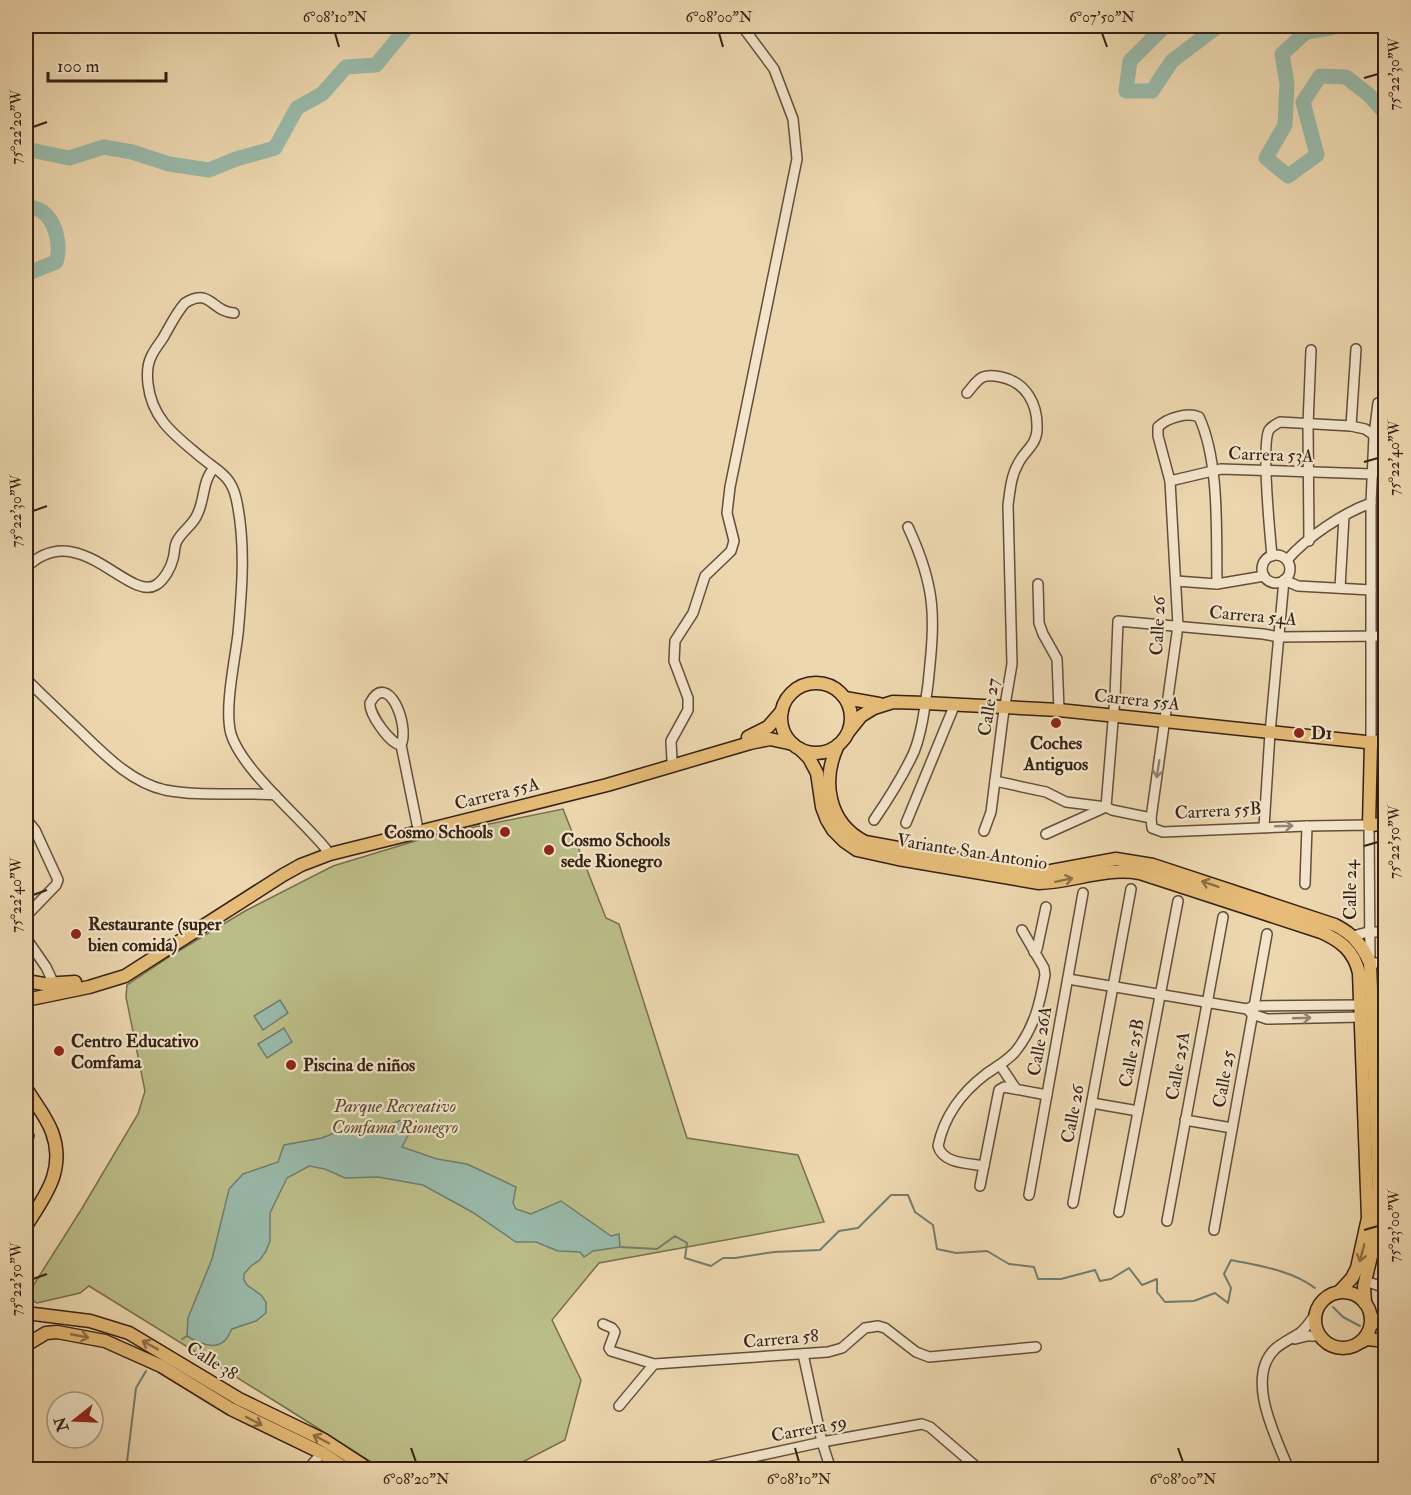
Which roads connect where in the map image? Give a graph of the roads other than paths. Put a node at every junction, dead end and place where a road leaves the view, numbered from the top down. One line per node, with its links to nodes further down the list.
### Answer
1 (742, 26): 52 (street)
2 (234, 313): 11 (street)
3 (1356, 349): 8 (street)
4 (1311, 350): 7 (street)
5 (967, 393): 40 (street, Calle 27)
6 (1378, 403): 9 (street, Calle 24)
7 (1308, 425): 8 (street); 13 (street); 14 (street)
8 (1351, 426): 9 (street)
9 (1374, 435): 10 (street); 15 (street, Calle 24)
10 (1386, 436)
11 (214, 468): 23 (street); 54 (street)
12 (1212, 470): 13 (street, Carrera 53A); 16 (street, Carrera 53A); 16 (street, Calle 26); 28 (street)
13 (1266, 471): 14 (street, Carrera 53A); 21 (street)
14 (1308, 473): 15 (street, Carrera 53A); 20 (street)
15 (1373, 474): 17 (street, Calle 24)
16 (1170, 481): 26 (street, Calle 26)
17 (1371, 503): 18 (street); 30 (street, Calle 24)
18 (1344, 516): 20 (street); 29 (street)
19 (908, 527): 37 (street)
20 (1309, 541): 22 (street)
21 (1272, 556): 22 (street); 24 (street)
22 (1287, 560): 25 (street)
23 (26, 568)
24 (1264, 576): 25 (street); 28 (street)
25 (1284, 580): 29 (street); 34 (street)
26 (1176, 581): 28 (street); 31 (street, Calle 26)
27 (1038, 584): 41 (street)
28 (1217, 584)
29 (1340, 588): 30 (street)
30 (1371, 590): 32 (street, Calle 24)
31 (1178, 626): 34 (street, Carrera 54A); 43 (street, Carrera 54A); 44 (street, Calle 26)
32 (1370, 636): 33 (street, Carrera 54A); 34 (street, Carrera 54A); 48 (street, Calle 24)
33 (1386, 636)
34 (1279, 638): 46 (street)
35 (26, 679): 54 (street)
36 (845, 698): 38 (main road, Carrera 55A); 42 (main road); 45 (main road)
37 (925, 703): 38 (main road, Carrera 55A); 39 (main road, Carrera 55A); 58 (street)
38 (884, 704): 45 (main road)
39 (955, 704): 40 (main road, Carrera 55A); 59 (street)
40 (1005, 708): 41 (main road, Carrera 55A); 53 (street, Calle 27)
41 (1059, 710): 43 (main road, Carrera 55A)
42 (782, 711): 50 (main road); 52 (main road, Carrera 55A)
43 (1113, 715): 44 (main road, Carrera 55A); 55 (street)
44 (1165, 720): 46 (main road, Carrera 55A); 56 (street, Calle 26, one-way to 56)
45 (849, 731): 51 (main road)
46 (1270, 733): 48 (main road, Carrera 55A); 64 (street)
47 (1386, 741): 48 (main road, Carrera 55A)
48 (1371, 742): 62 (main road, Calle 24)
49 (401, 745): 49 (street); 60 (street)
50 (797, 746): 51 (main road); 83 (main road, Variante San Antonio, one-way to 83); 90 (main road, Carrera 55A)
51 (838, 746): 79 (main road, Variante San Antonio, one-way to 51)
52 (672, 760): 60 (main road, Carrera 55A)
53 (995, 781): 55 (street, Carrera 55B); 65 (street, Calle 27)
54 (275, 795): 67 (street)
55 (1106, 807): 56 (street, Carrera 55B); 66 (street)
56 (1151, 818): 64 (street, Carrera 55B)
57 (26, 819): 73 (street)
58 (874, 820)
59 (906, 823)
60 (417, 824): 67 (main road, Carrera 55A)
61 (1386, 824): 62 (main road, Carrera 55B)
62 (1368, 825): 63 (street, Carrera 55B); 76 (street, Calle 24)
63 (1307, 826): 64 (street, Carrera 55B, one-way to 63); 68 (street)
64 (1264, 827)
65 (984, 831)
66 (1046, 834)
67 (326, 849): 86 (main road, Carrera 55A)
68 (1305, 884)
69 (1131, 889): 87 (street, Calle 26)
70 (1083, 893): 84 (street, Calle 26A)
71 (1178, 900): 88 (street, Calle 25B)
72 (1046, 907): 81 (street)
73 (26, 916)
74 (1223, 917): 91 (street, Calle 25A)
75 (1022, 930): 81 (street)
76 (1368, 932): 77 (street); 79 (street); 83 (street, Calle 24)
77 (1386, 932)
78 (1267, 934): 93 (street, Calle 25)
79 (1353, 936): 83 (main road, Variante San Antonio)
80 (26, 938): 86 (street)
81 (1034, 952): 94 (street)
82 (1386, 963): 83 (street)
83 (1363, 964): 92 (main road, Calle 24)
84 (1068, 979): 87 (street); 97 (street, Calle 26A)
85 (26, 981): 86 (main road, Carrera 55A)
86 (54, 984)
87 (1114, 986): 88 (street); 98 (street, Calle 26)
88 (1160, 993): 91 (street); 99 (street, Calle 25B)
89 (1386, 998): 92 (street)
90 (26, 1000)
91 (1207, 1001): 93 (street); 100 (street, Calle 25A)
92 (1364, 1006): 93 (street); 93 (street, one-way to 92); 110 (main road, Calle 24); 112 (main road, Calle 24, one-way to 112)
93 (1251, 1010): 101 (street, Calle 25)
94 (1000, 1065): 96 (street); 102 (street)
95 (26, 1088): 108 (main road)
96 (1016, 1089): 97 (street); 102 (street)
97 (1047, 1095): 104 (street, Calle 26A)
98 (1092, 1103): 99 (street); 105 (street, Calle 26)
99 (1138, 1112): 106 (street, Calle 25B)
100 (1185, 1120): 101 (street); 107 (street, Calle 25A)
101 (1232, 1128): 109 (street, Calle 25)
102 (984, 1166): 103 (street)
103 (980, 1186)
104 (1029, 1195)
105 (1072, 1203)
106 (1119, 1212)
107 (1167, 1221)
108 (26, 1226)
109 (1214, 1230)
110 (1365, 1281): 111 (street); 113 (main road, Calle 24)
111 (1386, 1288)
112 (1339, 1292): 113 (main road); 115 (main road)
113 (1365, 1303): 116 (main road)
114 (26, 1313): 133 (main road, Calle 38, one-way to 114)
115 (1316, 1314): 119 (main road); 120 (street)
116 (1371, 1317): 118 (main road); 122 (main road)
117 (603, 1324): 126 (street)
118 (1386, 1328)
119 (1320, 1336): 120 (street); 122 (main road)
120 (1287, 1341): 137 (street)
121 (1386, 1341): 122 (main road)
122 (1361, 1342)
123 (26, 1345): 129 (main road, Calle 38, one-way to 129)
124 (1036, 1347): 125 (street, Carrera 58)
125 (803, 1354): 126 (street, Carrera 58); 128 (street)
126 (654, 1364): 127 (street)
127 (619, 1406)
128 (822, 1443): 130 (street, Carrera 59); 135 (street); 136 (street, Carrera 59)
129 (322, 1453): 131 (street); 132 (main road, Calle 38)
130 (713, 1467): 134 (street, Carrera 59)
131 (307, 1470)
132 (347, 1470)
133 (370, 1470)
134 (694, 1470)
135 (831, 1470)
136 (980, 1470)
137 (1289, 1470)

